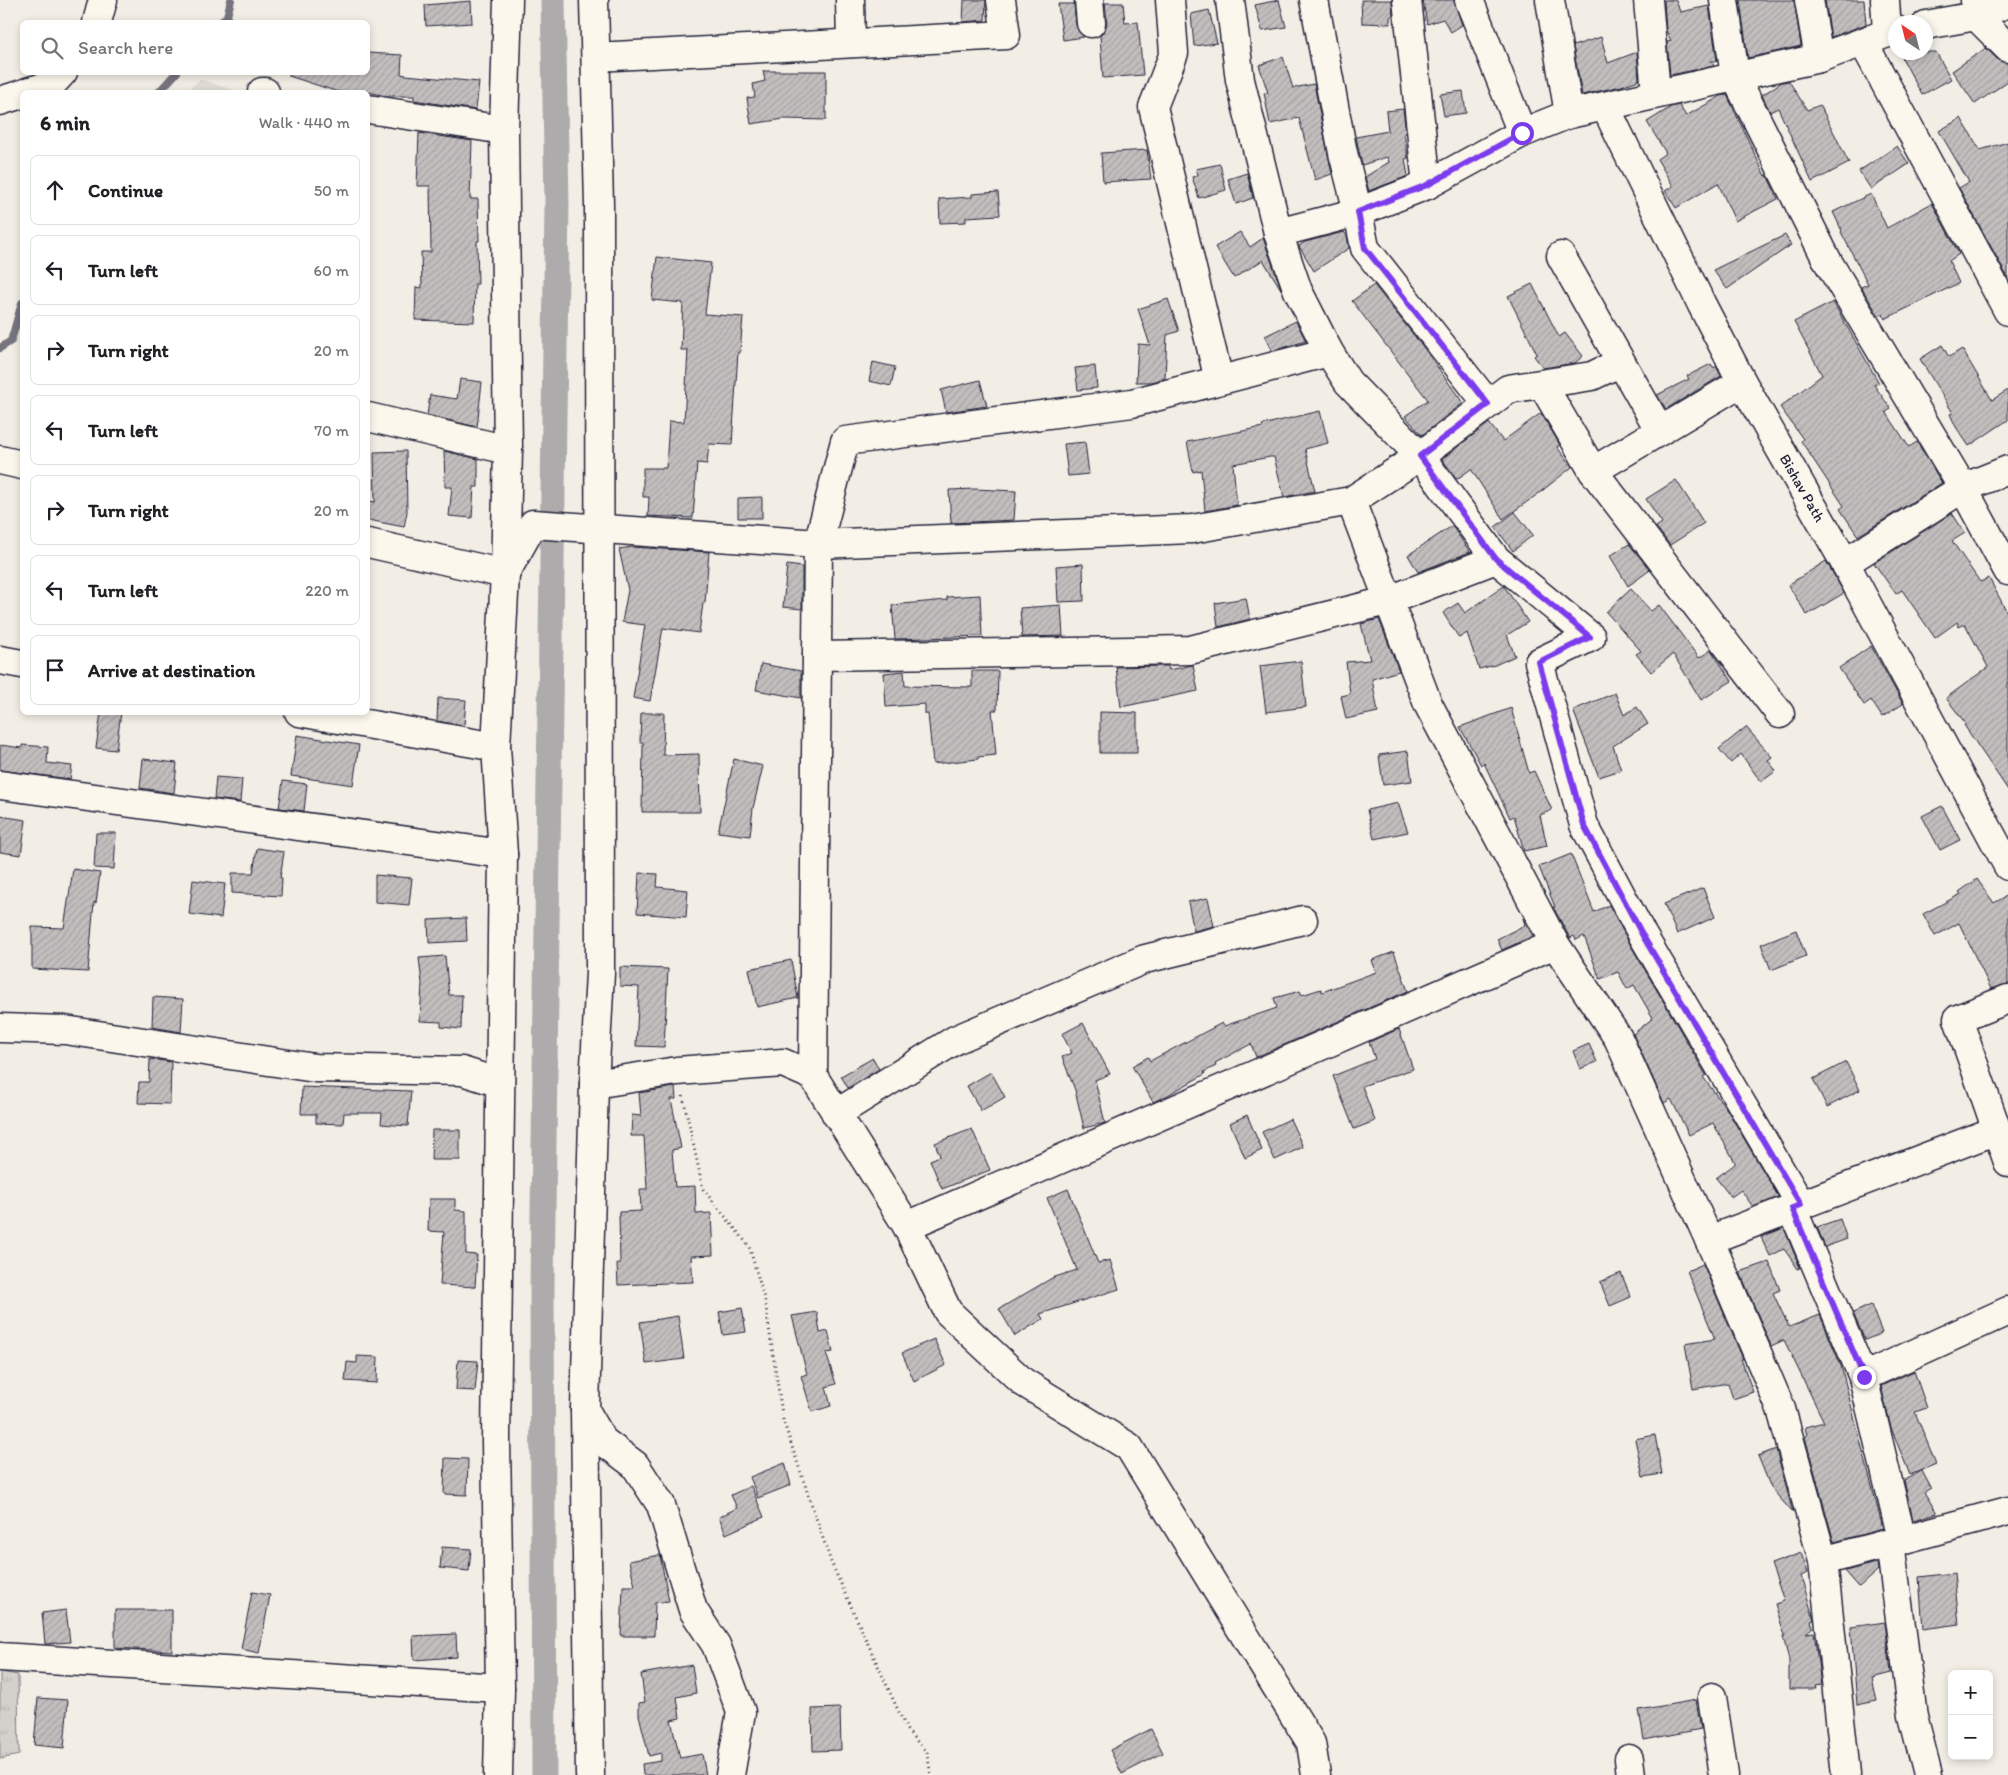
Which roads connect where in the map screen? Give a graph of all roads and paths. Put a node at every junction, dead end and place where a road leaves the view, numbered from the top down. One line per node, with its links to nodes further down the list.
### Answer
1 (103, 0): 18 (street)
2 (508, 0): 34 (street)
3 (594, 0): 23 (street)
4 (850, 0): 21 (street)
5 (1001, 0): 21 (street)
6 (1170, 0): 43 (street)
7 (1230, 0): 38 (street)
8 (1314, 0): 37 (street)
9 (1407, 0): 36 (street)
10 (1469, 0): 35 (street)
11 (1550, 0): 33 (street)
12 (1648, 0): 28 (street)
13 (1724, 0): 26 (street)
14 (1809, 0): 24 (street)
15 (1885, 0): 20 (street)
16 (2008, 3): 17 (street)
17 (1976, 8): 19 (street); 22 (street)
18 (98, 20)
19 (1933, 23)
20 (1882, 35): 24 (street); 40 (street)
21 (851, 43): 23 (street)
22 (2008, 48)
23 (596, 57): 57 (street)
24 (1819, 58): 26 (street)
25 (60, 75): 27 (street)
26 (1735, 76): 28 (street); 55 (street)
27 (33, 90)
28 (1656, 94): 31 (street)
29 (20, 95): 30 (street)
30 (0, 101)
31 (1605, 106): 33 (street); 44 (street, Bishav Path)
32 (370, 108): 34 (street)
33 (1569, 114): 35 (street)
34 (504, 130): 49 (street)
35 (1522, 133): 36 (street)
36 (1427, 185): 37 (street)
37 (1358, 212): 38 (street); 46 (street)
38 (1278, 233): 41 (street)
39 (1561, 256): 42 (street)
40 (2008, 311)
41 (1329, 352): 43 (street); 50 (street)
42 (1621, 362): 45 (street); 48 (street)
43 (1219, 380): 59 (street)
44 (1742, 382): 48 (street); 61 (street, Bishav Path)
45 (1542, 384): 46 (street); 54 (street)
46 (1488, 404): 50 (street)
47 (370, 416): 49 (street)
48 (1660, 431): 54 (street)
49 (508, 450): 63 (street)
50 (1420, 456): 56 (street); 60 (street)
51 (0, 460): 52 (street)
52 (20, 465)
53 (2008, 470): 55 (street)
54 (1593, 471): 68 (street)
55 (1963, 488): 61 (street); 62 (street)
56 (1351, 500): 59 (street); 64 (street)
57 (599, 529): 59 (street); 63 (street); 81 (street)
58 (370, 543): 63 (street)
59 (818, 544): 65 (street)
60 (1496, 559): 64 (street); 85 (street)
61 (1845, 563): 73 (street, Bishav Path)
62 (2008, 572)
63 (505, 574): 70 (street)
64 (1388, 601): 65 (street); 75 (street)
65 (817, 656): 79 (street)
66 (0, 660): 67 (street)
67 (20, 664)
68 (1780, 714)
69 (316, 715): 70 (street)
70 (496, 747): 72 (street)
71 (0, 785): 72 (street)
72 (502, 854): 80 (street)
73 (2008, 866)
74 (1303, 920): 82 (street)
75 (1555, 944): 86 (street); 87 (street)
76 (2008, 1000): 83 (street)
77 (0, 1028): 80 (street)
78 (677, 1071): 79 (street); 81 (street); 100 (path)
79 (813, 1076): 82 (street)
80 (500, 1083): 95 (street)
81 (594, 1084): 90 (street)
82 (836, 1114): 86 (street)
83 (1997, 1130): 84 (street); 85 (street)
84 (2008, 1162)
85 (1797, 1207): 87 (street); 89 (street)
86 (907, 1226): 101 (street)
87 (1709, 1240): 93 (street)
88 (2008, 1311): 89 (street)
89 (1864, 1377): 92 (street)
90 (585, 1410): 98 (street); 99 (street)
91 (2008, 1511): 92 (street)
92 (1896, 1542): 93 (street); 104 (street)
93 (1823, 1561): 103 (street)
94 (0, 1657): 95 (street)
95 (500, 1688): 97 (street)
96 (1712, 1697): 102 (street)
97 (498, 1775)
98 (590, 1775)
99 (730, 1775)
100 (931, 1775)
101 (1316, 1775)
102 (1724, 1775)
103 (1846, 1775)
104 (1928, 1775)

